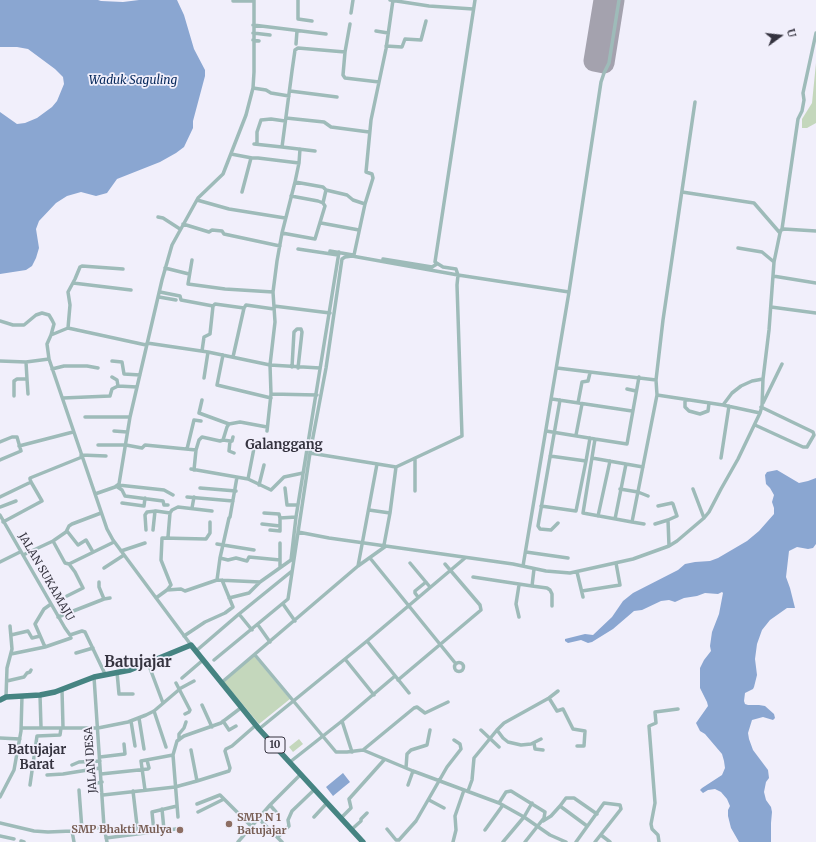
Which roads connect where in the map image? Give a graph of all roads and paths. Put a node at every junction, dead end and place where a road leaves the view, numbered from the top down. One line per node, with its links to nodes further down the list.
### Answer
1 (254, 0): 7 (street); 13 (street)
2 (298, 0): 10 (street)
3 (353, 0): 9 (street)
4 (392, 0): 8 (street); 16 (street)
5 (475, 0): 8 (street)
6 (619, 0): 76 (street)
7 (233, 1)
8 (473, 10): 65 (street)
9 (351, 13)
10 (312, 21)
11 (426, 21): 24 (street)
12 (350, 24): 25 (street)
13 (253, 25): 15 (street); 17 (street)
14 (376, 30): 16 (street)
15 (297, 31): 19 (street); 23 (street)
16 (388, 32): 24 (street)
17 (253, 33): 20 (street); 21 (street)
18 (816, 33): 54 (street)
19 (326, 34)
20 (270, 35)
21 (253, 40): 22 (street); 27 (street)
22 (259, 41)
23 (296, 44)
24 (386, 46): 26 (street)
25 (345, 52): 26 (street); 28 (street)
26 (379, 82): 33 (street)
27 (253, 88): 29 (street); 37 (street)
28 (290, 91): 29 (street); 30 (street)
29 (289, 96): 32 (street)
30 (337, 97)
31 (695, 102): 43 (street)
32 (286, 120): 33 (street); 34 (street); 34 (street)
33 (369, 132): 47 (street)
34 (282, 147): 35 (street)
35 (300, 150): 36 (street); 39 (street)
36 (315, 151)
37 (231, 154): 38 (street); 45 (street)
38 (251, 158): 39 (street); 42 (street)
39 (299, 163): 40 (street)
40 (295, 182): 41 (street); 44 (street)
41 (326, 190): 46 (street); 47 (street)
42 (242, 192)
43 (682, 192): 54 (street); 112 (street)
44 (291, 196): 46 (street); 49 (street)
45 (197, 200): 49 (street); 51 (street)
46 (323, 203): 50 (street)
47 (366, 204): 53 (street)
48 (158, 216): 52 (street)
49 (285, 218): 56 (street)
50 (321, 223): 53 (street); 56 (street)
51 (183, 224): 52 (street); 57 (street)
52 (180, 230): 66 (street)
53 (359, 230): 62 (street)
54 (781, 231): 55 (street); 64 (street)
55 (816, 231)
56 (282, 233): 57 (street)
57 (280, 246): 75 (street)
58 (738, 248): 64 (street)
59 (298, 249): 61 (street)
60 (330, 251): 61 (street)
61 (339, 254): 62 (street); 83 (street)
62 (354, 255): 65 (street)
63 (192, 260): 68 (street)
64 (774, 262): 70 (street)
65 (437, 264): 69 (street)
66 (165, 268): 68 (street); 74 (street)
67 (123, 269): 71 (street)
68 (189, 274): 75 (street)
69 (458, 275): 76 (street); 160 (street); 164 (street)
70 (773, 276): 72 (street); 82 (street)
71 (73, 283): 73 (street); 86 (street)
72 (816, 283)
73 (131, 290)
74 (160, 292): 77 (street); 79 (street)
75 (274, 292): 81 (street)
76 (569, 292): 103 (street)
77 (159, 297): 78 (street); 88 (street)
78 (176, 300)
79 (213, 306): 80 (street); 89 (street)
80 (244, 308): 81 (street); 92 (street)
81 (274, 308): 83 (street); 98 (street)
82 (771, 308): 84 (street); 111 (street)
83 (330, 313): 102 (street)
84 (816, 313)
85 (0, 321): 87 (street)
86 (68, 328): 87 (street); 88 (street)
87 (51, 335): 93 (street)
88 (147, 344): 89 (street); 106 (street)
89 (202, 351): 90 (street)
90 (208, 352): 91 (street); 109 (street)
91 (223, 355): 92 (street); 121 (street)
92 (233, 357): 98 (street)
93 (49, 359): 96 (street); 104 (street)
94 (112, 360): 106 (street)
95 (0, 361): 96 (street)
96 (26, 362): 110 (street)
97 (782, 364): 131 (street)
98 (270, 365): 99 (street); 121 (street)
99 (292, 367): 101 (street); 101 (street)
100 (98, 368): 104 (street)
101 (298, 368): 102 (street)
102 (320, 368): 118 (street)
103 (557, 368): 105 (street); 123 (street)
104 (52, 369): 122 (street)
105 (590, 373): 108 (street); 128 (street)
106 (140, 375): 114 (street)
107 (112, 377): 113 (street)
108 (639, 377): 112 (street); 116 (street)
109 (204, 378)
110 (27, 379): 117 (street); 120 (street)
111 (763, 379): 129 (street); 131 (street)
112 (656, 380): 119 (street)
113 (118, 386): 114 (street); 122 (street)
114 (136, 387): 135 (street)
115 (627, 389): 116 (street)
116 (636, 390): 132 (street)
117 (28, 394)
118 (316, 394): 121 (street); 175 (street)
119 (657, 395): 126 (street); 173 (street)
120 (14, 396)
121 (271, 396): 139 (street)
122 (63, 398): 142 (street)
123 (552, 399): 125 (street); 141 (street)
124 (202, 400): 137 (street)
125 (560, 400): 128 (street); 145 (street)
126 (685, 400): 127 (street); 127 (street)
127 (709, 403): 129 (street)
128 (580, 404): 132 (street); 146 (street)
129 (723, 405): 130 (street)
130 (729, 406): 133 (street); 166 (street)
131 (762, 406): 133 (street); 138 (street)
132 (632, 411): 149 (street)
133 (760, 412): 138 (street)
134 (85, 417): 135 (street)
135 (130, 417): 143 (street)
136 (201, 421): 157 (street)
137 (230, 424): 139 (street); 150 (street)
138 (755, 425): 216 (street)
139 (267, 427): 144 (street)
140 (114, 430): 143 (street)
141 (546, 431): 145 (street); 244 (street)
142 (73, 432): 156 (street); 161 (street)
143 (127, 432): 154 (street)
144 (267, 432)
145 (554, 432): 146 (street); 163 (street)
146 (576, 435): 148 (street)
147 (233, 437): 152 (street)
148 (590, 438): 149 (street); 168 (street)
149 (594, 439): 165 (street)
150 (223, 440): 152 (street); 158 (street)
151 (0, 442): 156 (street)
152 (230, 442): 159 (street)
153 (255, 443): 177 (street)
154 (126, 444): 155 (street); 157 (street); 180 (street)
155 (98, 445)
156 (19, 446): 167 (street)
157 (187, 449): 158 (street)
158 (196, 450): 176 (street)
159 (234, 453)
160 (310, 453): 170 (street); 230 (street)
161 (82, 456): 162 (street); 178 (street); 188 (street)
162 (106, 456)
163 (550, 456): 168 (street); 200 (street)
164 (415, 458): 174 (street); 186 (street)
165 (592, 458): 169 (street); 212 (street)
166 (721, 458)
167 (0, 460)
168 (586, 461): 200 (street)
169 (610, 461): 171 (street); 212 (street)
170 (377, 464): 174 (street); 204 (street)
171 (626, 464): 173 (street); 183 (street)
172 (264, 465): 179 (street)
173 (643, 466): 187 (street)
174 (396, 467): 210 (street)
175 (303, 473): 179 (street); 199 (street)
176 (237, 477): 177 (street); 185 (street)
177 (248, 479): 179 (street)
178 (31, 482): 190 (street); 218 (street)
179 (259, 485)
180 (117, 486): 188 (street); 189 (street); 194 (street)
181 (200, 488): 185 (street)
182 (285, 488): 199 (street)
183 (620, 488): 187 (street); 215 (street)
184 (693, 489): 216 (street)
185 (236, 491): 196 (street)
186 (414, 491)
187 (638, 492): 191 (street); 220 (street)
188 (95, 494): 207 (street)
189 (173, 495)
190 (0, 496)
191 (648, 496)
192 (187, 497): 193 (street)
193 (194, 497): 196 (street); 203 (street)
194 (145, 498): 197 (street); 198 (street)
195 (16, 501): 202 (street)
196 (234, 501): 238 (street)
197 (122, 503)
198 (168, 505)
199 (298, 505): 213 (street)
200 (541, 506): 221 (street)
201 (658, 506): 217 (street)
202 (0, 507)
203 (192, 508): 206 (street); 208 (street)
204 (369, 510): 210 (street); 234 (street)
205 (155, 511): 208 (street); 226 (street); 227 (street)
206 (212, 511)
207 (101, 513): 229 (street); 233 (street)
208 (170, 513): 231 (street)
209 (264, 513): 214 (street)
210 (390, 513): 239 (street)
211 (0, 515): 218 (street, JALAN SUKAMAJU)
212 (598, 516): 215 (street)
213 (296, 517): 214 (street); 259 (street)
214 (280, 518): 225 (street)
215 (615, 518): 220 (street)
216 (704, 518): 240 (street)
217 (668, 520): 224 (street); 240 (street)
218 (3, 522): 245 (street, JALAN SUKAMAJU)
219 (210, 522): 231 (street)
220 (632, 522): 223 (street)
221 (558, 523)
222 (262, 524): 225 (street)
223 (644, 524)
224 (655, 524)
225 (280, 526): 228 (street)
226 (146, 530)
227 (153, 530)
228 (270, 530)
229 (67, 531): 232 (street); 243 (street)
230 (298, 532): 234 (street); 263 (street)
231 (168, 537): 274 (street)
232 (53, 541): 245 (street); 255 (street)
233 (114, 542): 242 (street); 243 (street)
234 (363, 542): 239 (street); 257 (street)
235 (145, 543): 242 (street)
236 (280, 543): 251 (street)
237 (217, 544): 238 (street)
238 (223, 545): 241 (street); 247 (street)
239 (385, 546): 248 (street); 249 (street)
240 (668, 546): 254 (street)
241 (254, 550)
242 (121, 551): 246 (street)
243 (93, 552): 255 (street)
244 (526, 552): 250 (street); 258 (street)
245 (21, 553): 252 (street); 283 (street, JALAN SUKAMAJU)
246 (124, 555): 260 (street); 280 (street)
247 (220, 558): 251 (street); 266 (street)
248 (370, 558): 257 (street); 285 (street)
249 (465, 558): 258 (street); 262 (street)
250 (568, 558)
251 (280, 560): 259 (street)
252 (0, 562)
253 (410, 563): 270 (street)
254 (616, 563): 264 (street); 275 (street)
255 (69, 564): 276 (street)
256 (445, 564): 262 (street)
257 (358, 566): 290 (street)
258 (523, 566): 261 (street)
259 (280, 567): 269 (street)
260 (104, 568)
261 (534, 569): 264 (street); 273 (street)
262 (450, 570): 272 (street); 301 (street)
263 (292, 571): 284 (street); 287 (street)
264 (577, 572): 275 (street)
265 (472, 577): 271 (street)
266 (217, 580): 267 (street); 274 (street)
267 (222, 580): 269 (street); 281 (street)
268 (99, 582): 282 (street)
269 (260, 582): 281 (street)
270 (426, 582): 272 (street); 277 (street)
271 (519, 585): 273 (street); 289 (street)
272 (430, 586): 277 (street)
273 (532, 586): 286 (street)
274 (168, 590): 280 (street)
275 (582, 591): 278 (street)
276 (67, 596)
277 (418, 597): 285 (street)
278 (583, 597)
279 (110, 598): 282 (street)
280 (156, 598): 297 (street)
281 (229, 598): 297 (street)
282 (104, 599): 288 (street)
283 (51, 604): 288 (street, JALAN SUKAMAJU); 295 (street)
284 (283, 604): 290 (street); 291 (street)
285 (409, 605): 298 (street); 301 (street)
286 (552, 606)
287 (239, 614): 293 (street); 305 (street)
288 (58, 617): 296 (street, JALAN SUKAMAJU)
289 (519, 617)
290 (295, 621): 299 (street)
291 (258, 625): 293 (street); 299 (street)
292 (10, 626): 294 (street)
293 (252, 630): 311 (street)
294 (11, 635): 295 (street); 307 (street)
295 (40, 636): 303 (street)
296 (70, 636): 300 (street); 303 (street); 304 (street, JALAN SUKAMAJU)
297 (184, 636): 302 (street)
298 (367, 641): 309 (street); 319 (street)
299 (270, 642): 308 (street)
300 (73, 644)
301 (441, 644): 313 (street); 319 (street)
302 (191, 645): 305 (highway, 10); 312 (highway)
303 (45, 647): 307 (street)
304 (93, 648): 306 (street); 316 (street, JALAN SUKAMAJU)
305 (196, 651): 310 (highway, 10)
306 (76, 653)
307 (11, 654): 320 (street)
308 (254, 655): 323 (street); 335 (street)
309 (345, 659): 330 (street); 335 (street)
310 (203, 660): 318 (street); 323 (highway, 10)
311 (214, 660)
312 (148, 663): 315 (highway); 337 (street)
313 (456, 664)
314 (31, 670): 320 (street)
315 (117, 672): 316 (highway); 328 (street)
316 (105, 674): 317 (highway)
317 (94, 677): 325 (highway); 355 (street, JALAN DESA)
318 (182, 678)
319 (397, 678): 327 (street); 330 (street)
320 (7, 681): 332 (street)
321 (194, 681): 324 (street)
322 (176, 683): 324 (street)
323 (221, 683): 339 (highway, 10)
324 (180, 689): 337 (street); 342 (street)
325 (62, 690): 329 (highway); 354 (street)
326 (558, 691): 333 (street)
327 (409, 693)
328 (133, 694)
329 (40, 695): 331 (highway); 349 (street)
330 (374, 695): 346 (street)
331 (22, 696): 332 (highway); 352 (street)
332 (6, 697): 334 (highway)
333 (549, 698): 358 (street); 370 (street)
334 (0, 700)
335 (293, 700): 351 (street); 360 (street)
336 (448, 702): 375 (street)
337 (163, 703): 341 (street)
338 (202, 705): 350 (street)
339 (242, 707): 345 (street); 351 (highway, 10)
340 (678, 709): 456 (street)
341 (154, 711): 343 (street); 371 (street)
342 (185, 714)
343 (139, 718): 344 (street); 373 (street)
344 (131, 721): 355 (street); 369 (street)
345 (223, 721): 348 (street); 350 (street)
346 (342, 721): 360 (street); 377 (street)
347 (186, 722): 365 (street)
348 (236, 726)
349 (41, 727): 352 (street); 353 (street)
350 (212, 727): 365 (street)
351 (257, 727): 382 (highway, 10); 391 (street)
352 (21, 728): 363 (street)
353 (55, 728): 354 (street); 359 (street)
354 (62, 728): 355 (street); 359 (street)
355 (98, 728): 379 (street, JALAN DESA)
356 (430, 730): 385 (street)
357 (481, 730): 362 (street)
358 (497, 730): 362 (street); 367 (street)
359 (55, 735): 395 (street)
360 (323, 736): 377 (street); 382 (street)
361 (0, 738): 363 (street)
362 (490, 738): 372 (street); 401 (street)
363 (20, 739): 404 (street)
364 (542, 739): 367 (street)
365 (179, 740): 378 (street)
366 (454, 740): 392 (street)
367 (534, 743): 376 (street)
368 (124, 744): 379 (street)
369 (135, 746)
370 (577, 746)
371 (166, 747)
372 (499, 747)
373 (144, 749)
374 (191, 750): 391 (street)
375 (363, 750): 377 (street); 381 (street)
376 (543, 750)
377 (352, 752)
378 (173, 755): 380 (street); 397 (street)
379 (100, 759): 383 (street); 384 (street, JALAN DESA)
380 (147, 760): 386 (street); 386 (street)
381 (384, 760): 385 (street); 423 (street)
382 (290, 762): 389 (highway, 10)
383 (72, 765)
384 (100, 768): 388 (street, JALAN DESA); 390 (street)
385 (406, 768): 387 (street)
386 (142, 769): 388 (street); 400 (street)
387 (413, 771): 392 (street); 396 (street)
388 (101, 774): 393 (street, JALAN DESA)
389 (301, 774): 398 (highway, 10); 411 (street)
390 (47, 775)
391 (197, 781): 397 (street)
392 (438, 781): 401 (street); 406 (street)
393 (102, 782): 394 (street); 403 (street, JALAN DESA)
394 (89, 784)
395 (30, 785)
396 (408, 785)
397 (175, 787): 400 (street); 412 (street)
398 (315, 789): 407 (highway, 10); 442 (street)
399 (79, 790): 433 (street)
400 (145, 790): 402 (street)
401 (466, 791): 410 (street); 449 (street)
402 (133, 792): 403 (street); 439 (street)
403 (103, 796): 429 (street, JALAN DESA)
404 (0, 797)
405 (224, 799): 409 (street); 416 (street); 427 (street)
406 (429, 800): 414 (street); 432 (street)
407 (327, 803): 421 (street); 423 (highway, 10)
408 (532, 803): 410 (street); 422 (street); 425 (street)
409 (197, 804)
410 (501, 804): 422 (street); 436 (street)
411 (270, 805): 417 (street); 424 (street)
412 (177, 806): 415 (street); 420 (street)
413 (560, 806): 419 (street); 425 (street); 428 (street)
414 (444, 808)
415 (162, 809): 434 (street); 438 (street)
416 (198, 812)
417 (276, 812)
418 (367, 813): 435 (street)
419 (597, 814): 428 (street); 440 (street)
420 (178, 817)
421 (314, 817)
422 (524, 817): 430 (street); 450 (street)
423 (341, 818): 435 (highway, 10)
424 (259, 819): 427 (street); 442 (street)
425 (542, 821): 430 (street)
426 (0, 823): 437 (street)
427 (252, 826): 446 (street)
428 (587, 826): 453 (street)
429 (104, 827): 433 (street); 444 (street, JALAN DESA)
430 (538, 827): 451 (street); 452 (street)
431 (176, 829): 434 (street)
432 (387, 829)
433 (82, 830): 437 (street)
434 (164, 830): 438 (street)
435 (351, 830): 448 (highway, 10)
436 (485, 830)
437 (72, 831): 445 (street)
438 (154, 832): 439 (street)
439 (138, 834): 444 (street)
440 (601, 835): 454 (street); 455 (street)
441 (0, 836): 443 (street)
442 (278, 837): 447 (street)
443 (14, 839)
444 (106, 840)
445 (74, 842)
446 (238, 842)
447 (282, 842)
448 (363, 842)
449 (453, 842)
450 (503, 842)
451 (525, 842)
452 (566, 842)
453 (576, 842)
454 (596, 842)
455 (610, 842)
456 (658, 842)

